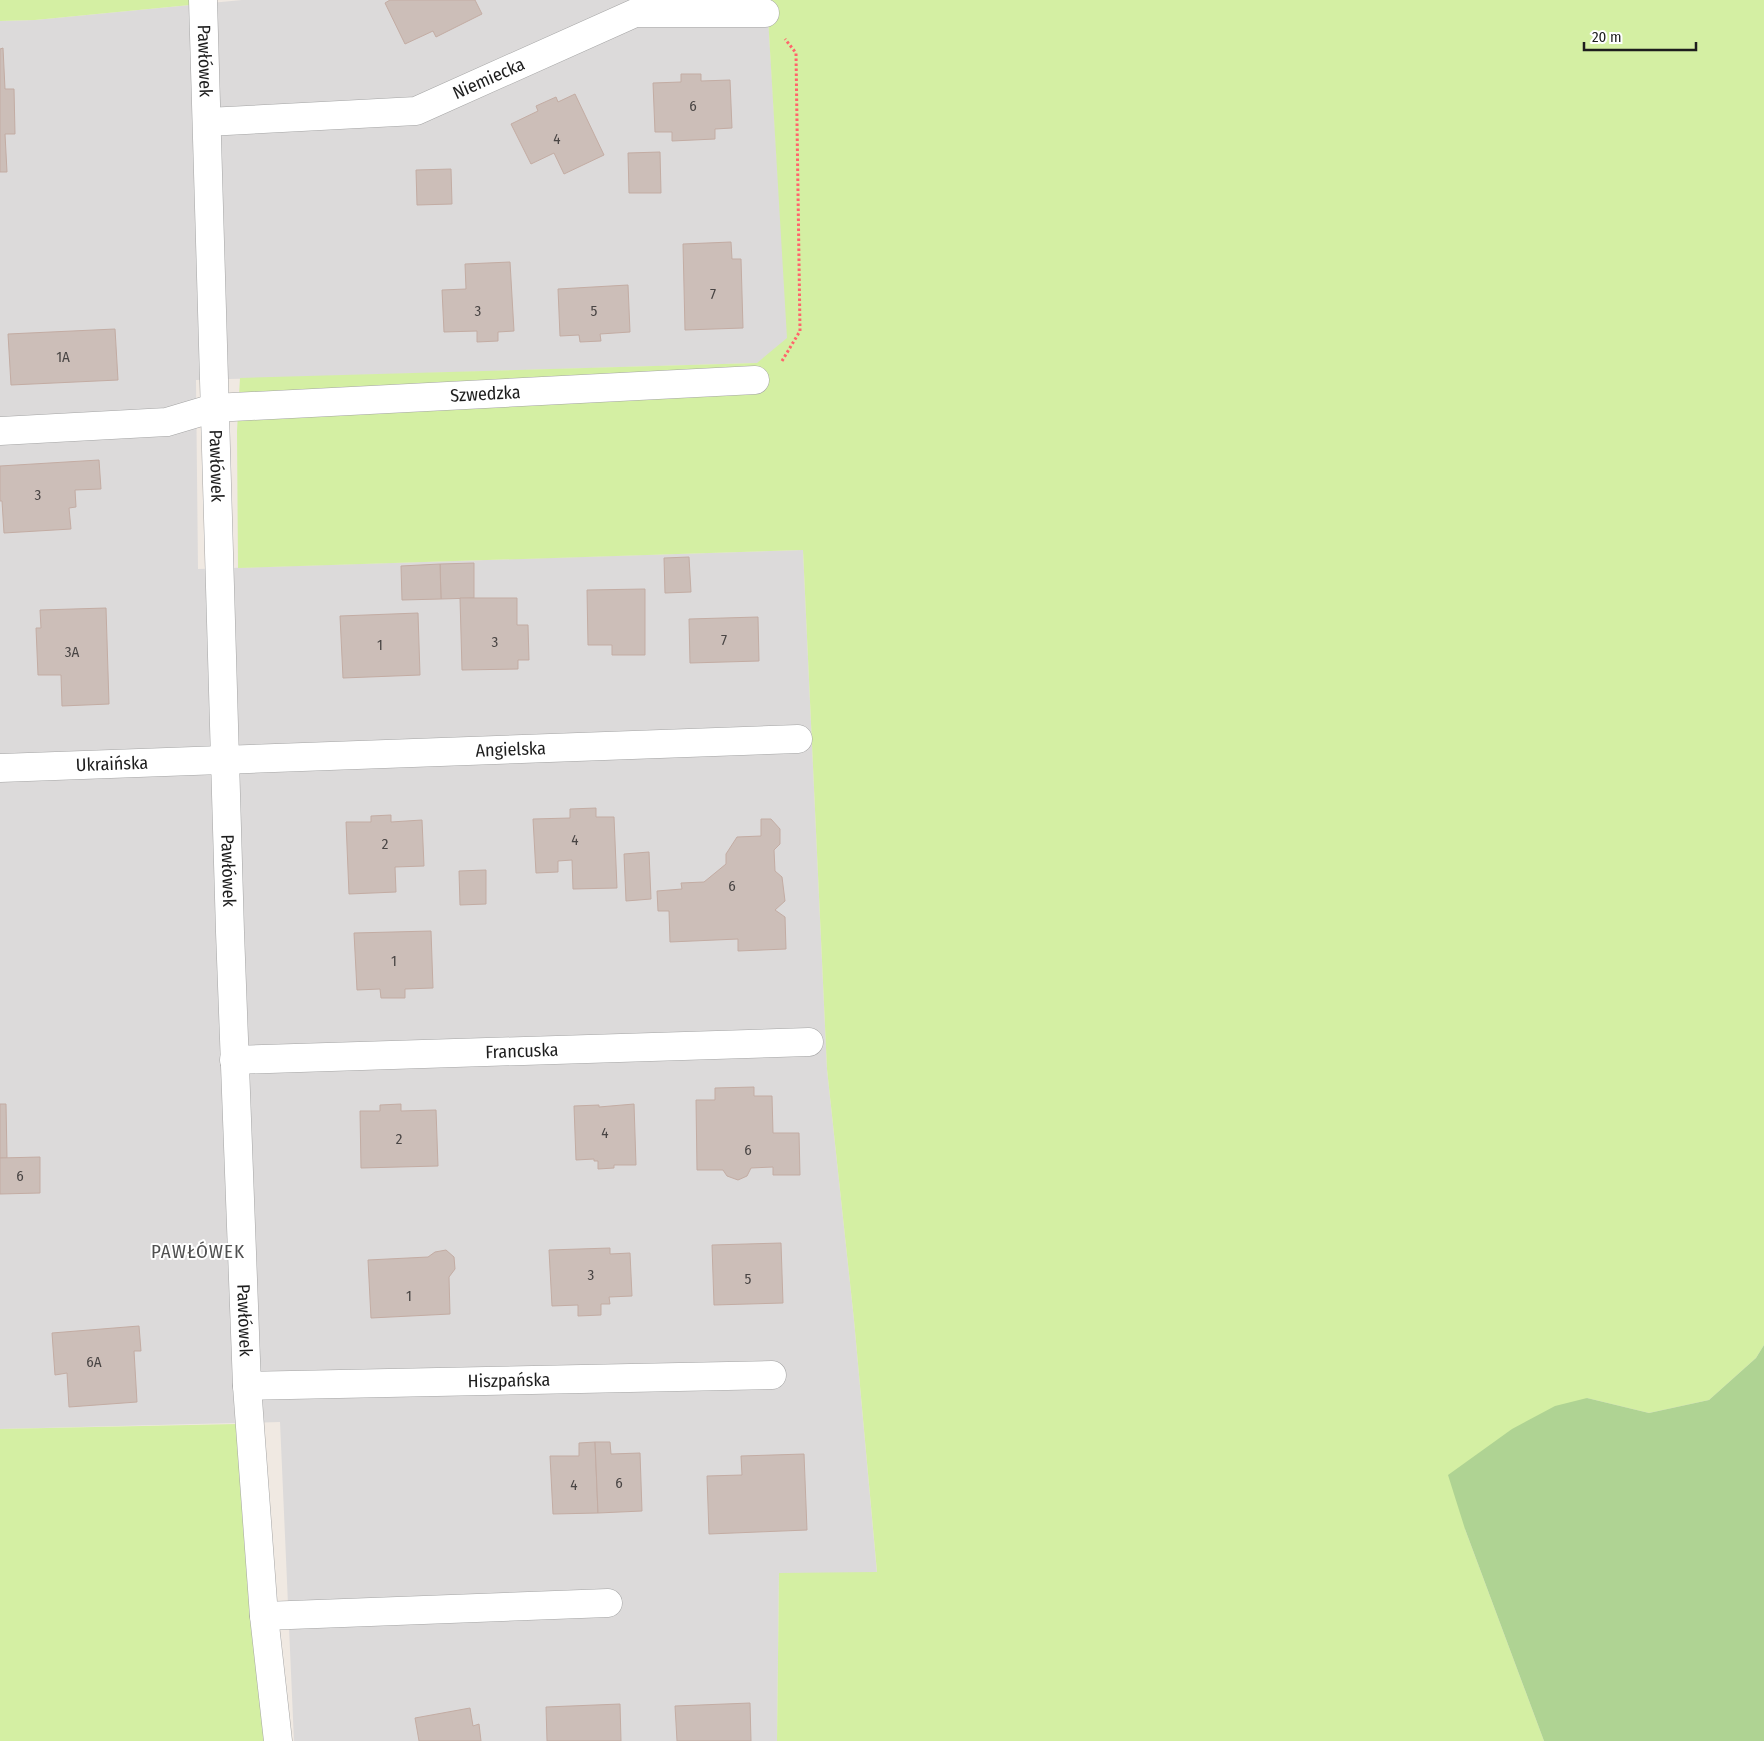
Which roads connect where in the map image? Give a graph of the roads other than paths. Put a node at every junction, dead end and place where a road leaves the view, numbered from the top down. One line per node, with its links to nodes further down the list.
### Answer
1 (203, 0): 3 (street, Pawłówek)
2 (765, 13): 3 (street, Niemiecka)
3 (206, 122): 5 (street, Pawłówek)
4 (755, 380): 5 (street, Szwedzka)
5 (214, 408): 6 (street, Szwedzka); 8 (street, Pawłówek)
6 (0, 431)
7 (798, 739): 8 (street, Angielska)
8 (225, 760): 9 (street, Ukraińska); 11 (street, Pawłówek)
9 (0, 768)
10 (809, 1042): 11 (street, Francuska)
11 (234, 1060): 13 (street, Pawłówek)
12 (772, 1375): 13 (street, Hiszpańska)
13 (247, 1386): 15 (street, Pawłówek)
14 (608, 1603): 15 (street)
15 (264, 1616): 16 (street, Pawłówek)
16 (278, 1741)

